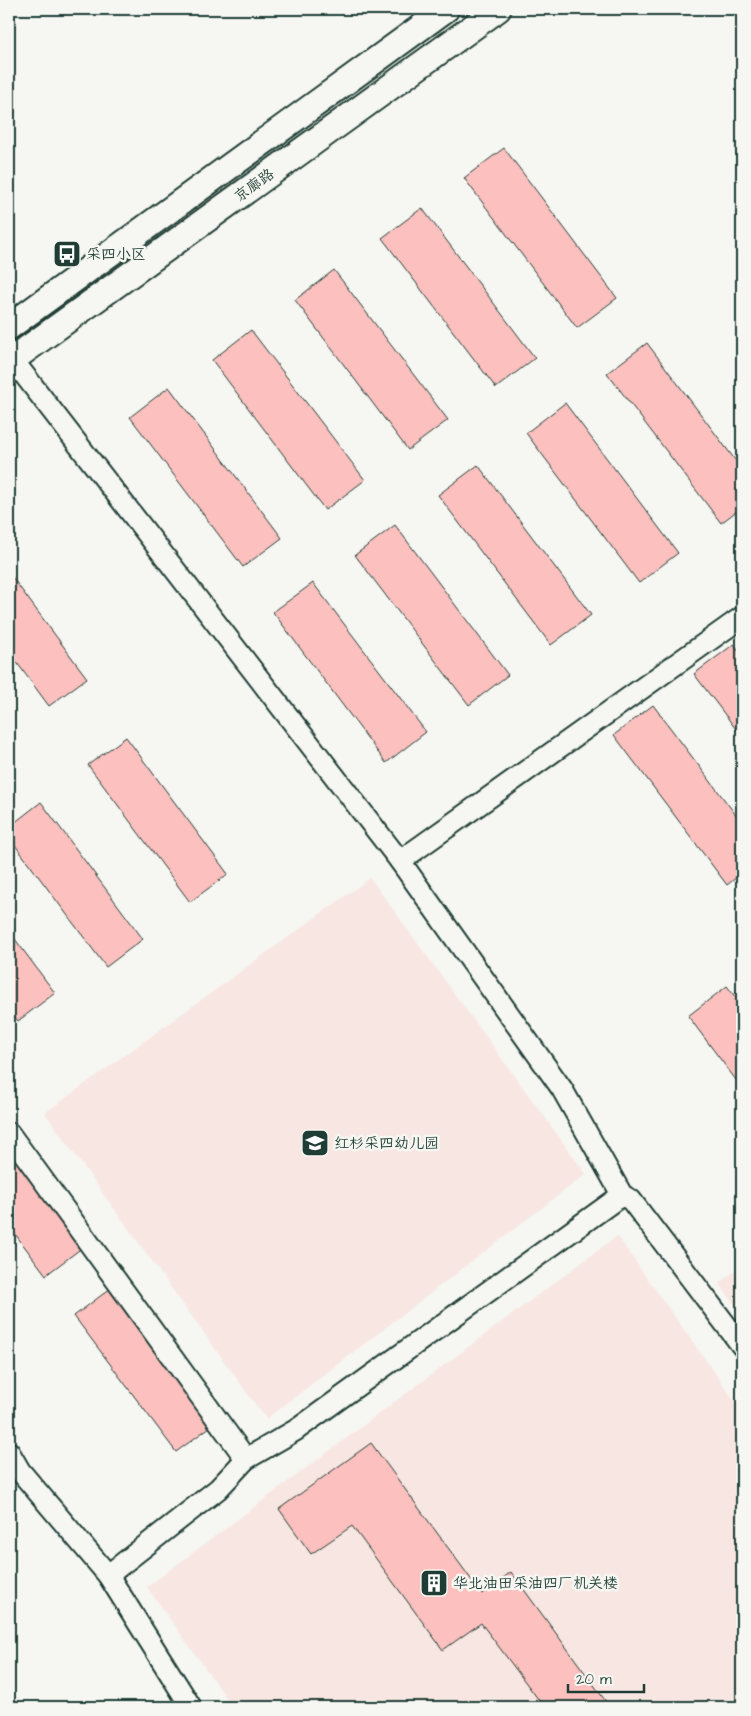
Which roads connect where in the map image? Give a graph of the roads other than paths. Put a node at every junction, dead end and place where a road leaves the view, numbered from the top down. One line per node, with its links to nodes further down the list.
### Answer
1 (446, 9): 3 (street, 京廊路)
2 (498, 9): 4 (street, 京廊路)
3 (9, 327)
4 (10, 359): 6 (street)
5 (742, 617): 6 (street)
6 (400, 861): 8 (street)
7 (9, 1133): 11 (street)
8 (622, 1195): 9 (street); 11 (street)
9 (742, 1346)
10 (9, 1452): 12 (street)
11 (246, 1459): 12 (street)
12 (108, 1575): 13 (street)
13 (191, 1707)

